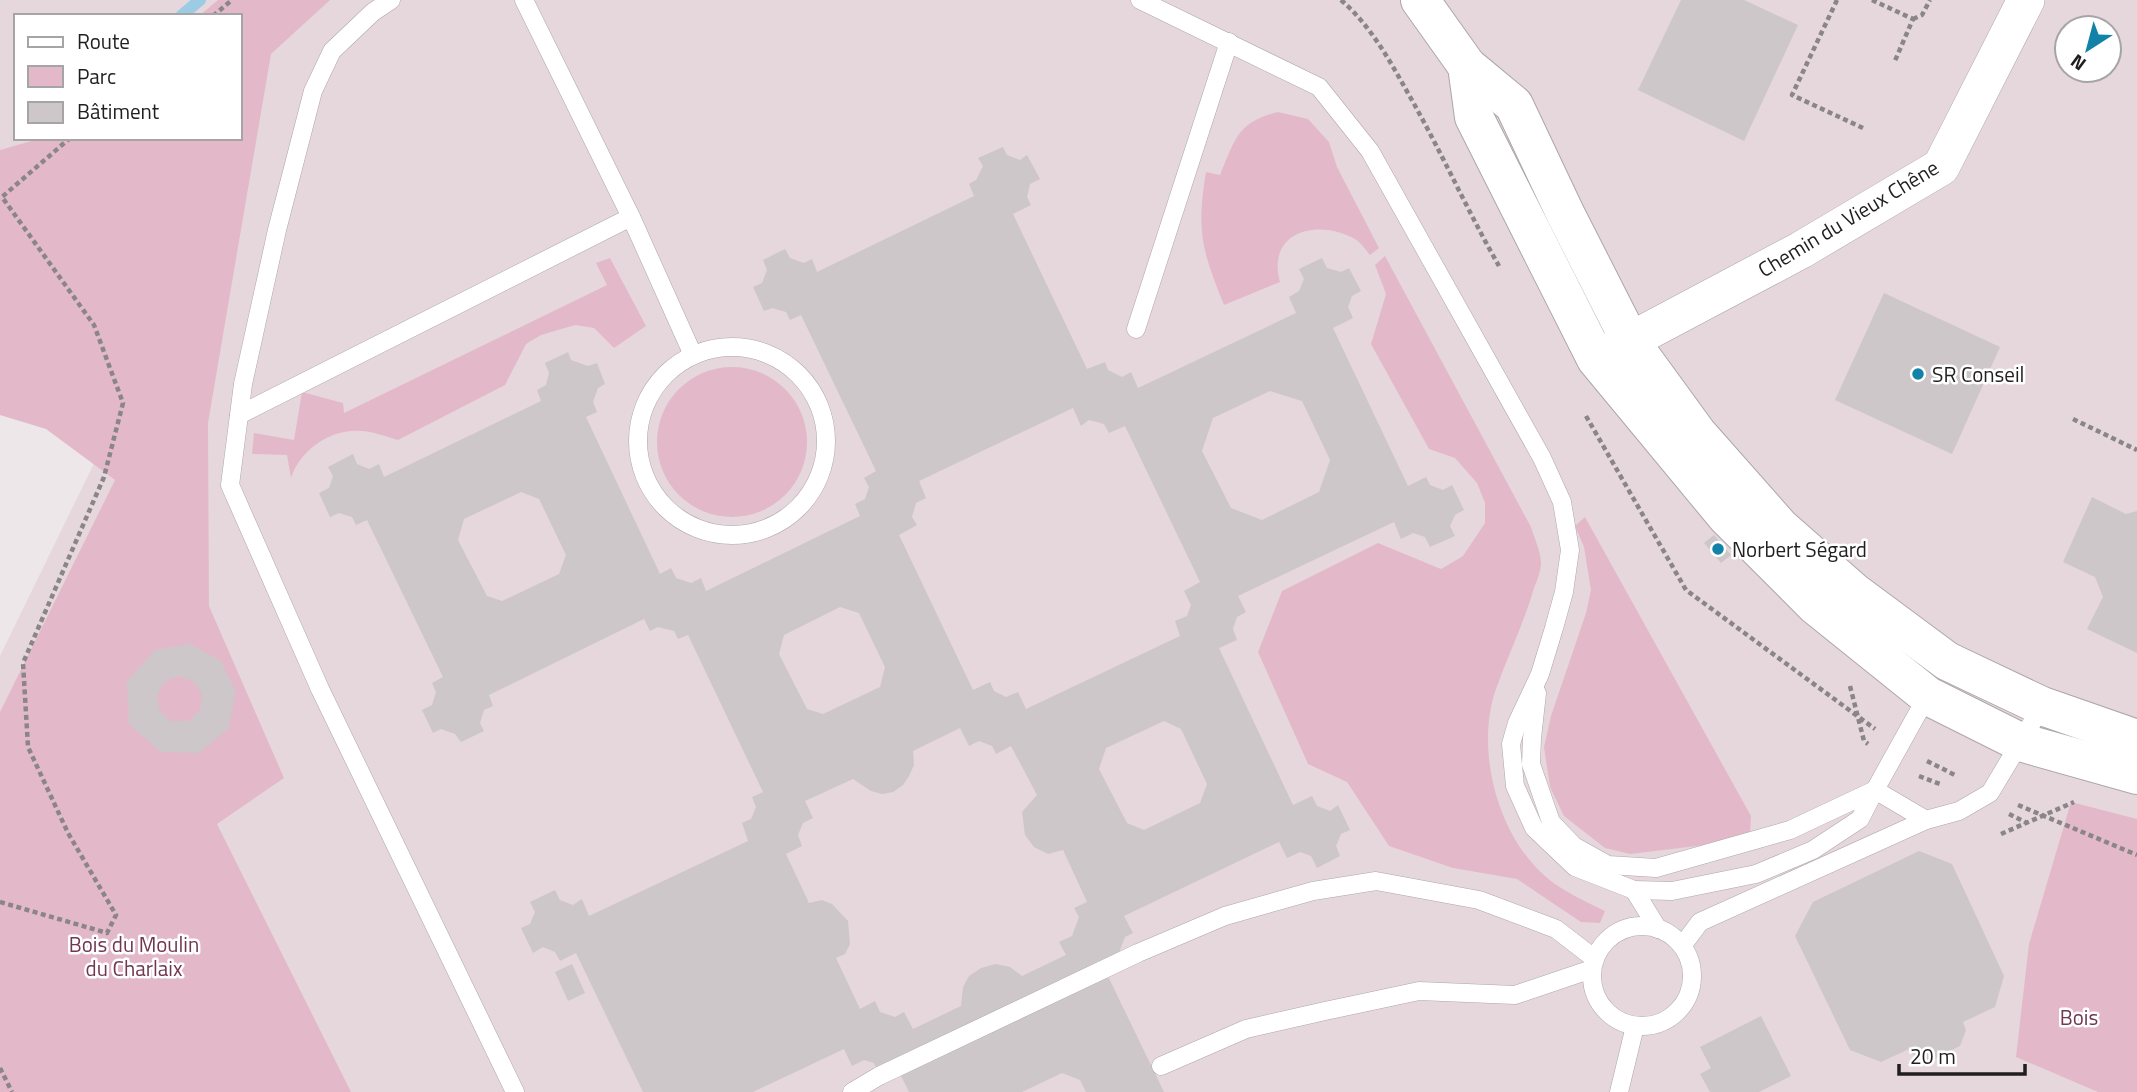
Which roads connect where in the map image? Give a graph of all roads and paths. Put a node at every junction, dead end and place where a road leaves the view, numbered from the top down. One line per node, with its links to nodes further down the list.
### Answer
1 (232, 0): 10 (path)
2 (391, 0): 23 (lane)
3 (524, 0): 18 (lane)
4 (1140, 0): 12 (lane)
5 (1420, 0): 14 (main road)
6 (1837, 0): 15 (path)
7 (1872, 0): 11 (path)
8 (1930, 0): 11 (path)
9 (2026, 0): 20 (street, Chemin du Vieux Chêne)
10 (216, 14)
11 (1913, 19): 13 (path)
12 (1229, 42): 19 (lane); 27 (lane)
13 (1894, 63)
14 (1467, 66): 20 (main road); 22 (main road)
15 (1863, 128)
16 (68, 140): 17 (path)
17 (1, 195): 42 (path)
18 (631, 216): 21 (lane); 23 (lane)
19 (1136, 328)
20 (1630, 341): 22 (street, Chemin du Vieux Chêne); 26 (main road)
21 (693, 355): 21 (lane)
22 (1596, 359): 29 (main road)
23 (239, 415): 50 (lane)
24 (2073, 419): 25 (path)
25 (2137, 450)
26 (1947, 661): 29 (lane); 30 (main road)
27 (1540, 674): 35 (lane); 41 (lane)
28 (1848, 676): 33 (path)
29 (1928, 696): 32 (main road); 33 (lane)
30 (2042, 706): 31 (main road); 32 (lane)
31 (2137, 739)
32 (2020, 742): 34 (main road); 36 (lane)
33 (1889, 764): 35 (lane); 36 (path)
34 (2137, 775)
35 (1875, 790): 38 (lane); 41 (lane)
36 (1979, 799): 38 (lane); 39 (path)
37 (2081, 799): 39 (path)
38 (1926, 820): 44 (lane)
39 (2027, 823): 40 (path)
40 (2001, 834)
41 (1634, 890): 43 (lane)
42 (0, 902)
43 (1658, 929): 44 (lane); 45 (lane)
44 (1682, 946): 46 (lane)
45 (1594, 964): 46 (lane); 47 (lane); 51 (lane)
46 (1635, 1026): 52 (lane)
47 (1161, 1066)
48 (0, 1068): 49 (path)
49 (12, 1092)
50 (515, 1092)
51 (852, 1092)
52 (1619, 1092)

